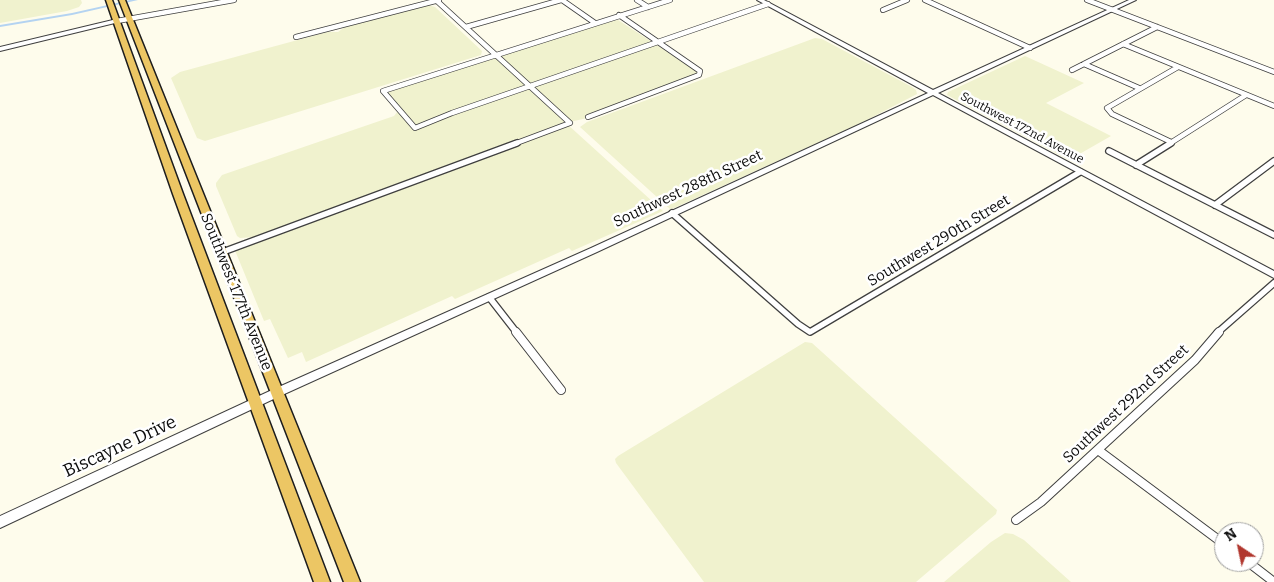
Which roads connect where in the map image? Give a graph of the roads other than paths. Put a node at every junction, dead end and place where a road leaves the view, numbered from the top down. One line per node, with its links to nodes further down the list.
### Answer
1 (234, 0): 18 (street)
2 (438, 0): 21 (street); 23 (street)
3 (562, 0): 20 (street); 21 (street)
4 (637, 0): 14 (street)
5 (670, 0): 14 (street)
6 (760, 0): 13 (street, Southwest 172nd Avenue)
7 (907, 0): 15 (street)
8 (925, 0): 26 (street)
9 (1087, 0): 16 (street)
10 (1133, 0): 16 (street, Southwest 288th Street)
11 (123, 2): 18 (highway, Southwest 177th Avenue)
12 (110, 4): 19 (highway, Southwest 177th Avenue)
13 (768, 4): 24 (street); 37 (street, Southwest 172nd Avenue)
14 (648, 7): 17 (street)
15 (883, 10)
16 (1112, 10): 22 (street); 26 (street, Southwest 288th Street)
17 (619, 15): 20 (street); 24 (street)
18 (129, 19): 19 (street); 34 (highway, Southwest 177th Avenue)
19 (117, 21): 27 (street); 33 (highway, Southwest 177th Avenue)
20 (595, 23): 28 (street)
21 (466, 27): 28 (street)
22 (1157, 27): 25 (street); 32 (street)
23 (296, 37)
24 (658, 42): 35 (street); 40 (street)
25 (1123, 44): 29 (street); 30 (street)
26 (1030, 48): 37 (street, Southwest 288th Street)
27 (0, 49)
28 (496, 54): 35 (street); 35 (street)
29 (1084, 64): 31 (street); 36 (street)
30 (1178, 67): 36 (street); 38 (street)
31 (1072, 70)
32 (1274, 72)
33 (138, 77): 34 (highway); 56 (highway, Southwest 177th Avenue)
34 (154, 80): 49 (highway, Southwest 177th Avenue)
35 (530, 87): 49 (street)
36 (1139, 88): 41 (street)
37 (933, 93): 45 (street, Southwest 172nd Avenue); 47 (street, Southwest 288th Street)
38 (1246, 95): 39 (street); 41 (street)
39 (1274, 106)
40 (588, 117)
41 (1171, 142): 44 (street)
42 (1109, 152): 44 (street)
43 (1274, 161): 46 (street)
44 (1136, 165): 46 (street)
45 (1080, 172): 50 (street, Southwest 172nd Avenue); 53 (street, Southwest 290th Street)
46 (1215, 205): 48 (street)
47 (672, 213): 52 (street, Southwest 288th Street); 53 (street)
48 (1274, 235)
49 (220, 253): 55 (highway, Southwest 177th Avenue)
50 (1274, 275)
51 (1274, 283): 57 (street, Southwest 292nd Street)
52 (489, 296): 54 (street); 55 (street, Southwest 288th Street)
53 (810, 332)
54 (561, 390)
55 (276, 393): 56 (street, Southwest 288th Street); 63 (highway, Southwest 177th Avenue)
56 (256, 404): 59 (street, Biscayne Drive); 62 (highway, Southwest 177th Avenue)
57 (1098, 450): 58 (street, Southwest 292nd Street); 60 (street)
58 (1016, 520)
59 (0, 522)
60 (1214, 537)
61 (1261, 572): 64 (street)
62 (322, 582)
63 (352, 582)
64 (1274, 582)

